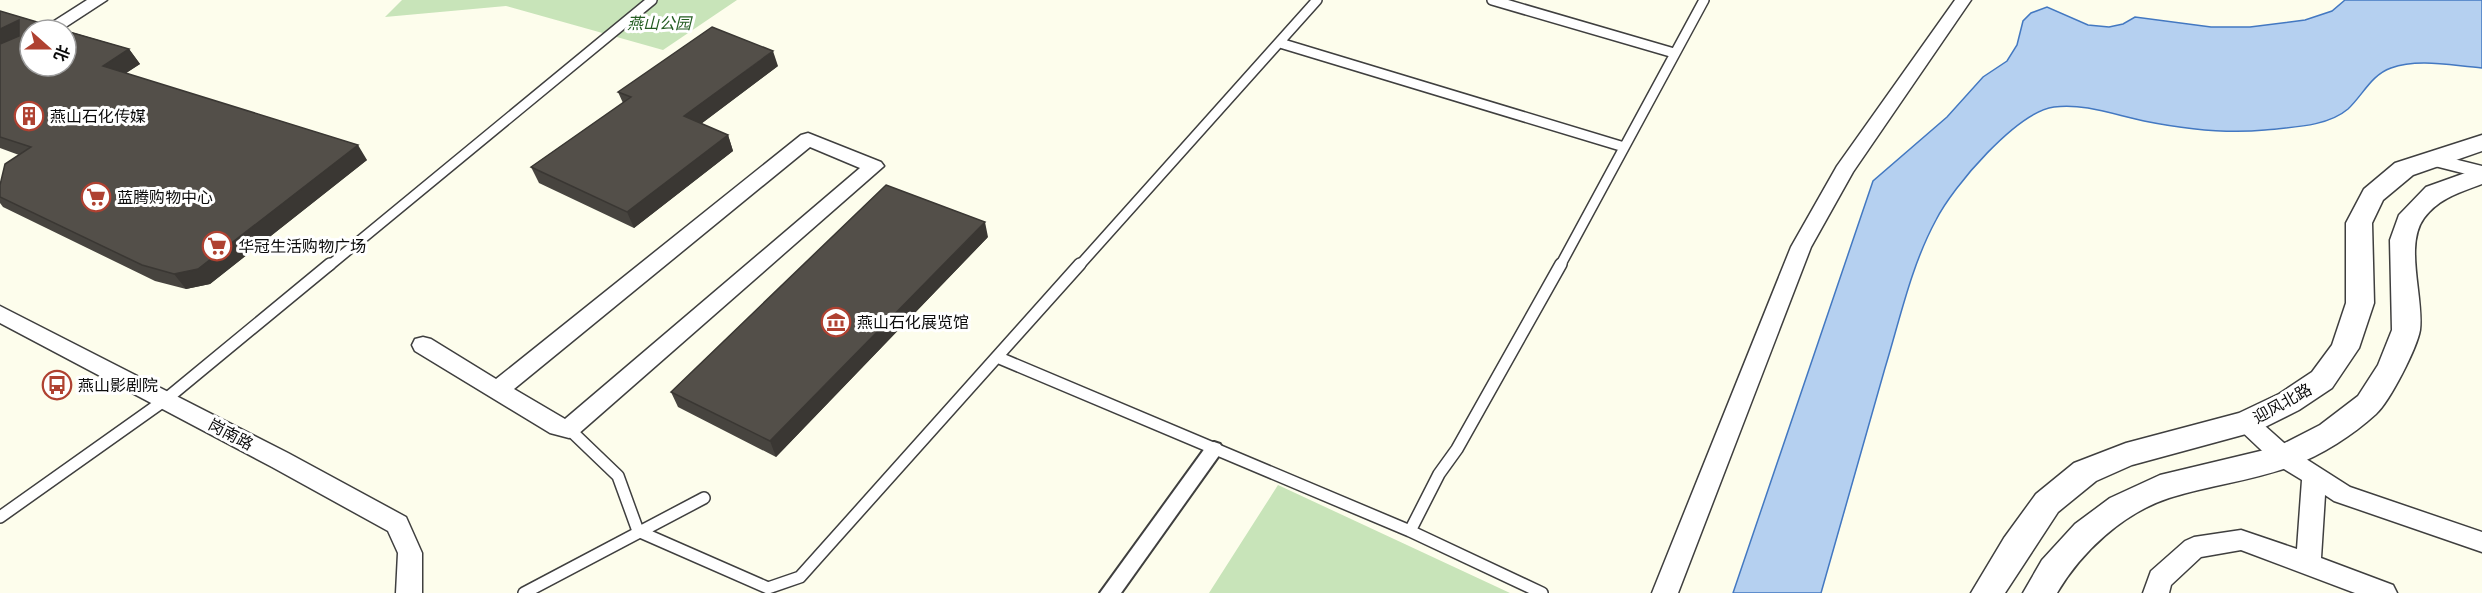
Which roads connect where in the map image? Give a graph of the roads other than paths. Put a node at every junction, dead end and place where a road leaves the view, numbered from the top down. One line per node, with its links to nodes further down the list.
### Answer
1 (99, 0): 7 (street)
2 (652, 0): 18 (lane)
3 (1317, 0): 8 (lane)
4 (1492, 0): 9 (lane)
5 (1704, 0): 9 (lane)
6 (1963, 0): 34 (street)
7 (70, 18)
8 (1280, 43): 11 (lane); 16 (lane)
9 (1674, 53): 11 (lane)
10 (2482, 143): 12 (street, 迎风北路)
11 (1624, 147): 27 (lane)
12 (2430, 159): 13 (street); 19 (street, 迎风北路)
13 (2482, 174): 22 (street)
14 (0, 314): 18 (street, 岗南路)
15 (423, 345): 17 (street)
16 (997, 357): 21 (lane); 26 (lane)
17 (498, 390): 20 (street); 20 (street)
18 (165, 400): 25 (lane); 30 (street, 岗南路)
19 (2247, 423): 22 (street); 35 (street, 迎风北路)
20 (569, 429): 26 (lane)
21 (1214, 448): 27 (lane); 32 (street)
22 (2284, 457): 23 (street); 36 (street)
23 (2314, 476): 28 (street); 29 (street)
24 (704, 498): 26 (lane)
25 (0, 517)
26 (638, 531): 31 (lane)
27 (1410, 531): 33 (lane)
28 (2482, 543)
29 (2308, 564): 37 (street); 38 (street)
30 (409, 593)
31 (524, 593)
32 (1110, 593)
33 (1542, 593)
34 (1665, 593)
35 (1987, 593)
36 (2039, 593)
37 (2156, 593)
38 (2384, 593)

